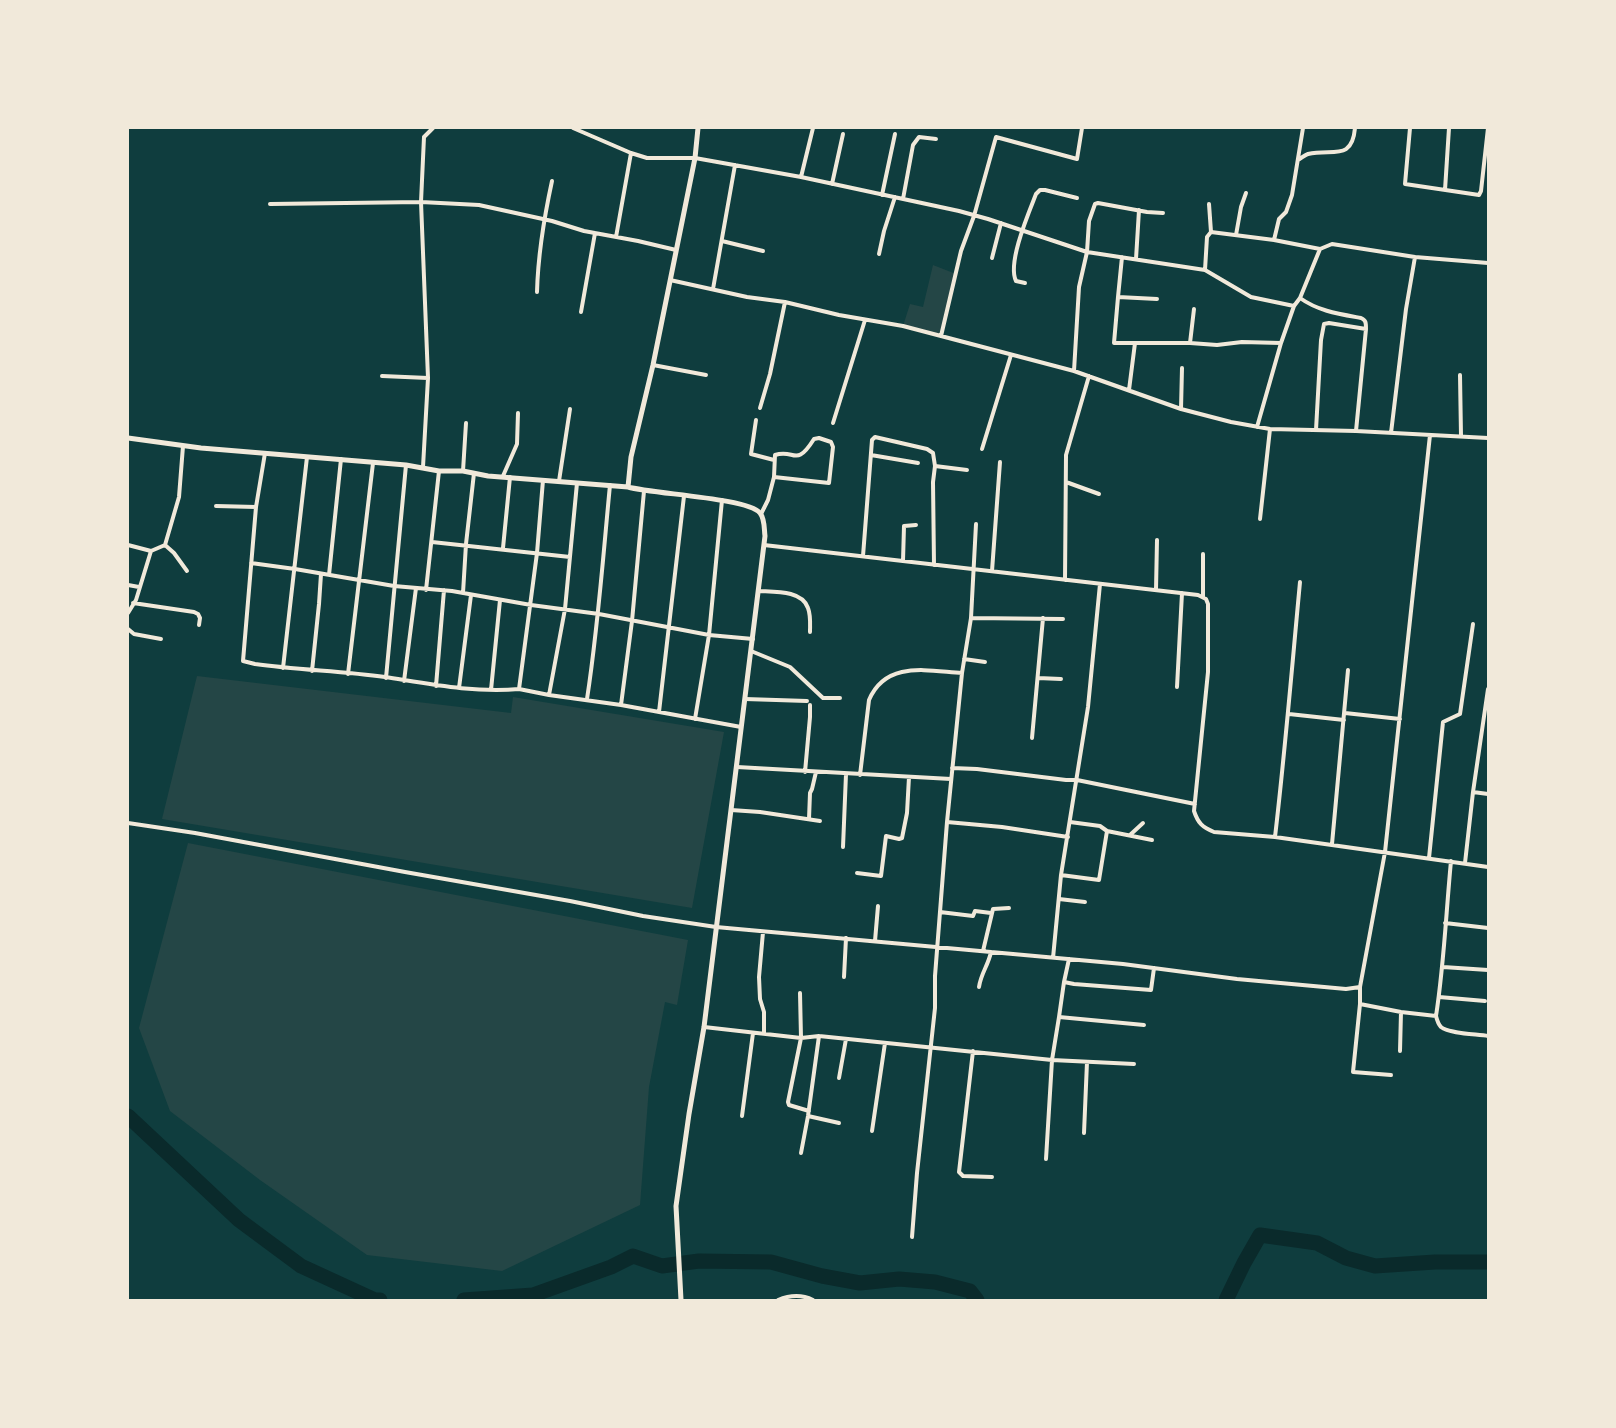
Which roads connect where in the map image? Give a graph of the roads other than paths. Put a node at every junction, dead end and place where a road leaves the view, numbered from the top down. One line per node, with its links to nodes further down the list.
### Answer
1 (433, 128): 27 (street)
2 (573, 128): 14 (street)
3 (698, 128): 15 (street)
4 (814, 128): 18 (street)
5 (1082, 128): 32 (street)
6 (1303, 128): 16 (street)
7 (1355, 128): 16 (street)
8 (1410, 128): 21 (street)
9 (1450, 128): 21 (street)
10 (1488, 128): 21 (street)
11 (843, 134): 20 (street)
12 (895, 134): 23 (street)
13 (936, 139): 26 (street)
14 (631, 153): 15 (street); 39 (street)
15 (695, 158): 17 (street); 43 (street)
16 (1298, 160): 40 (street)
17 (735, 164): 18 (street); 41 (street)
18 (802, 177): 20 (street)
19 (552, 181): 33 (street)
20 (832, 184): 23 (street)
21 (1445, 190)
22 (1246, 193): 38 (street)
23 (882, 195): 24 (street)
24 (895, 198): 26 (street); 46 (street)
25 (1077, 198): 35 (street)
26 (903, 199): 32 (street)
27 (421, 202): 28 (street); 33 (street); 78 (street)
28 (270, 204)
29 (1209, 204): 36 (street)
30 (1139, 210): 31 (street); 45 (street); 50 (street)
31 (1164, 213)
32 (974, 216): 34 (street); 66 (street)
33 (543, 219): 37 (street); 56 (street)
34 (1001, 223): 35 (street); 49 (street)
35 (1022, 230): 45 (street); 54 (street)
36 (1211, 232): 38 (street); 52 (street)
37 (595, 233): 39 (street); 63 (street)
38 (1236, 235): 40 (street)
39 (616, 237): 43 (street)
40 (1274, 240): 42 (street)
41 (722, 241): 44 (street); 55 (street)
42 (1320, 249): 48 (street); 58 (street)
43 (676, 250): 53 (street)
44 (763, 251)
45 (1087, 252): 47 (street); 73 (street)
46 (879, 254)
47 (1122, 257): 50 (street); 57 (street)
48 (1415, 257): 51 (street); 91 (street)
49 (992, 258)
50 (1136, 259): 52 (street)
51 (1488, 263)
52 (1205, 270): 61 (street)
53 (670, 280): 55 (street); 71 (street)
54 (1025, 283)
55 (713, 289): 60 (street)
56 (537, 292)
57 (1118, 296): 59 (street); 67 (street)
58 (1300, 298): 61 (street); 65 (street)
59 (1157, 299)
60 (785, 302): 64 (street); 80 (street)
61 (1294, 306): 69 (street)
62 (1194, 309): 68 (street)
63 (580, 312)
64 (865, 320): 66 (street); 86 (street)
65 (1366, 329): 89 (street); 90 (street)
66 (941, 336): 70 (street)
67 (1135, 342): 68 (street); 79 (street)
68 (1190, 343): 69 (street)
69 (1281, 343): 87 (street)
70 (1011, 354): 73 (street); 97 (street)
71 (653, 365): 74 (street); 121 (street)
72 (1182, 368): 81 (street)
73 (1074, 371): 77 (street)
74 (706, 375)
75 (1460, 375): 93 (street)
76 (382, 376): 78 (street)
77 (1089, 376): 79 (street); 118 (street)
78 (428, 378): 108 (street)
79 (1129, 390): 81 (street)
80 (760, 408)
81 (1181, 408): 87 (street)
82 (570, 409): 117 (street)
83 (518, 413): 113 (street)
84 (756, 420): 102 (street)
85 (466, 423): 111 (street)
86 (832, 424)
87 (1257, 426): 88 (street)
88 (1270, 429): 89 (street); 129 (street)
89 (1316, 430): 90 (street)
90 (1356, 431): 91 (street)
91 (1390, 433): 92 (street)
92 (1430, 435): 93 (street); 214 (street)
93 (1460, 436): 95 (street)
94 (128, 438): 96 (street)
95 (1488, 438)
96 (183, 446): 98 (street); 136 (street)
97 (982, 449)
98 (265, 453): 99 (street); 127 (street)
99 (307, 456): 101 (street); 147 (street)
100 (871, 456): 104 (street); 107 (street); 142 (street)
101 (341, 460): 105 (street); 152 (street)
102 (774, 460): 115 (street); 115 (street)
103 (1000, 462): 150 (street)
104 (918, 463)
105 (372, 464): 106 (street); 153 (street)
106 (406, 466): 108 (street); 158 (street)
107 (935, 466): 109 (street); 146 (street)
108 (423, 467): 110 (street)
109 (967, 470)
110 (439, 471): 111 (street); 133 (street)
111 (463, 471): 112 (street)
112 (474, 473): 113 (street); 134 (street)
113 (503, 476): 114 (street)
114 (510, 477): 116 (street); 138 (street)
115 (774, 477): 128 (street)
116 (544, 480): 117 (street); 140 (street)
117 (559, 481): 119 (street)
118 (1066, 482): 123 (street); 154 (street)
119 (577, 483): 120 (street); 143 (street)
120 (610, 485): 121 (street); 174 (street)
121 (628, 487): 122 (street)
122 (644, 491): 124 (street); 178 (street)
123 (1099, 494)
124 (684, 496): 125 (street); 181 (street)
125 (722, 500): 128 (street); 184 (street)
126 (216, 506): 127 (street)
127 (256, 507): 145 (street)
128 (761, 514): 137 (street)
129 (1260, 519)
130 (976, 524): 148 (street)
131 (916, 525): 144 (street)
132 (1158, 540): 163 (street)
133 (432, 542): 134 (street); 161 (street)
134 (466, 544): 138 (street); 165 (street)
135 (128, 545): 139 (street)
136 (164, 545): 139 (street); 149 (street)
137 (764, 545): 142 (street); 164 (street)
138 (503, 548): 140 (street)
139 (151, 551): 159 (street)
140 (537, 553): 143 (street); 171 (street)
141 (1202, 554): 168 (street)
142 (862, 556): 144 (street)
143 (570, 557): 172 (street)
144 (903, 561): 146 (street)
145 (251, 564): 147 (street); 190 (street)
146 (934, 564): 148 (street)
147 (295, 569): 151 (street); 190 (street)
148 (974, 569): 150 (street); 175 (street)
149 (187, 570)
150 (992, 571): 154 (street)
151 (321, 574): 152 (street); 192 (street)
152 (329, 575): 153 (street)
153 (358, 580): 158 (street); 194 (street)
154 (1065, 580): 156 (street)
155 (1300, 582): 212 (street)
156 (1100, 584): 163 (street); 226 (street)
157 (128, 586): 159 (street)
158 (394, 586): 160 (street); 195 (street)
159 (139, 587): 170 (street)
160 (416, 588): 161 (street); 198 (street)
161 (426, 590): 162 (street)
162 (444, 590): 165 (street); 199 (street)
163 (1156, 590): 166 (street)
164 (758, 591): 183 (street); 186 (street)
165 (463, 593): 167 (street)
166 (1182, 593): 168 (street); 200 (street)
167 (471, 595): 169 (street); 201 (street)
168 (1203, 597): 229 (street)
169 (500, 600): 171 (street); 204 (street)
170 (134, 603): 173 (street); 180 (street)
171 (531, 605): 172 (street); 202 (street)
172 (565, 609): 174 (street); 205 (street)
173 (128, 613)
174 (599, 614): 178 (street); 208 (street)
175 (971, 618): 176 (street); 188 (street)
176 (1043, 618): 177 (street); 196 (street)
177 (1063, 619)
178 (632, 621): 181 (street); 209 (street)
179 (1473, 624): 245 (street)
180 (199, 625)
181 (670, 628): 184 (street); 210 (street)
182 (128, 629): 185 (street)
183 (810, 632)
184 (709, 635): 186 (street); 213 (street)
185 (161, 639)
186 (752, 639): 187 (street)
187 (751, 651): 206 (street); 207 (street)
188 (964, 659): 189 (street); 193 (street)
189 (985, 662)
190 (283, 668): 192 (street)
191 (1348, 670): 211 (street)
192 (312, 671): 194 (street)
193 (962, 673): 219 (street); 223 (street)
194 (348, 674): 195 (street)
195 (386, 678): 198 (street)
196 (1038, 678): 197 (street); 217 (street)
197 (1060, 679)
198 (404, 681): 199 (street)
199 (436, 686): 201 (street)
200 (1176, 687)
201 (459, 688): 204 (street)
202 (519, 689): 204 (street); 205 (street)
203 (1488, 689): 227 (street)
204 (491, 690)
205 (549, 695): 208 (street)
206 (840, 698)
207 (745, 699): 216 (street); 220 (street)
208 (586, 700): 209 (street)
209 (621, 705): 210 (street)
210 (659, 712): 213 (street)
211 (1344, 713): 214 (street); 215 (street)
212 (1289, 714): 215 (street); 240 (street)
213 (695, 719): 216 (street)
214 (1400, 719): 244 (street)
215 (1344, 720): 242 (street)
216 (742, 728): 218 (street)
217 (1032, 738)
218 (737, 767): 220 (street); 230 (street)
219 (952, 768): 225 (street); 226 (street)
220 (805, 772): 221 (street)
221 (816, 772): 222 (street); 231 (street)
222 (846, 774): 223 (street); 243 (street)
223 (860, 775): 224 (street)
224 (909, 777): 225 (street); 249 (street)
225 (951, 780): 233 (street)
226 (1077, 780): 229 (street); 234 (street)
227 (1473, 792): 228 (street); 247 (street)
228 (1488, 794)
229 (1195, 804): 240 (street)
230 (731, 810): 231 (street); 258 (street)
231 (809, 819): 232 (street)
232 (820, 821)
233 (947, 822): 239 (street); 255 (street)
234 (1070, 822): 237 (street); 239 (street)
235 (128, 823): 258 (street)
236 (1144, 823): 238 (street)
237 (1107, 831): 238 (street); 250 (street)
238 (1130, 835): 241 (street)
239 (1068, 837): 250 (street)
240 (1275, 837): 242 (street)
241 (1152, 840)
242 (1332, 844): 244 (street)
243 (843, 847)
244 (1385, 852): 245 (street); 274 (street)
245 (1430, 858): 246 (street)
246 (1451, 861): 247 (street); 257 (street)
247 (1465, 864): 248 (street)
248 (1488, 866)
249 (857, 874)
250 (1061, 874): 251 (street)
251 (1059, 898): 252 (street); 266 (street)
252 (1085, 902)
253 (878, 906): 262 (street)
254 (1009, 908): 256 (street)
255 (940, 912): 256 (street); 263 (street)
256 (991, 914): 264 (street)
257 (1445, 923): 259 (street); 268 (street)
258 (716, 927): 260 (street); 283 (street)
259 (1488, 928)
260 (763, 932): 261 (street); 285 (street)
261 (846, 938): 262 (street); 271 (street)
262 (875, 941): 263 (street)
263 (937, 946): 264 (street); 291 (street)
264 (983, 951): 265 (street)
265 (991, 952): 266 (street); 273 (street)
266 (1053, 958): 267 (street)
267 (1069, 959): 269 (street); 272 (street)
268 (1443, 967): 270 (street); 276 (street)
269 (1154, 968): 272 (street); 274 (street)
270 (1488, 970)
271 (844, 978)
272 (1064, 982): 281 (street)
273 (979, 986)
274 (1360, 987): 278 (street)
275 (800, 993): 288 (street)
276 (1439, 997): 277 (street); 280 (street)
277 (1485, 1001)
278 (1360, 1004): 279 (street); 297 (street)
279 (1402, 1012): 280 (street); 293 (street)
280 (1436, 1016): 287 (street)
281 (1058, 1017): 282 (street); 294 (street)
282 (1144, 1025)
283 (704, 1027): 284 (street); 308 (street)
284 (754, 1033): 285 (street); 300 (street)
285 (764, 1033): 288 (street)
286 (819, 1036): 288 (street); 289 (street); 299 (street)
287 (1488, 1036)
288 (801, 1038): 299 (street)
289 (846, 1039): 290 (street); 298 (street)
290 (885, 1044): 291 (street); 302 (street)
291 (930, 1047): 292 (street); 307 (street)
292 (973, 1051): 294 (street); 306 (street)
293 (1400, 1051)
294 (1052, 1060): 295 (street); 305 (street)
295 (1087, 1062): 296 (street); 303 (street)
296 (1134, 1064)
297 (1391, 1075)
298 (839, 1078)
299 (808, 1114): 301 (street); 304 (street)
300 (742, 1116)
301 (839, 1123)
302 (872, 1131)
303 (1084, 1133)
304 (801, 1153)
305 (1046, 1159)
306 (992, 1177)
307 (912, 1237)
308 (681, 1300)
309 (778, 1300): 310 (street)
310 (814, 1300)

